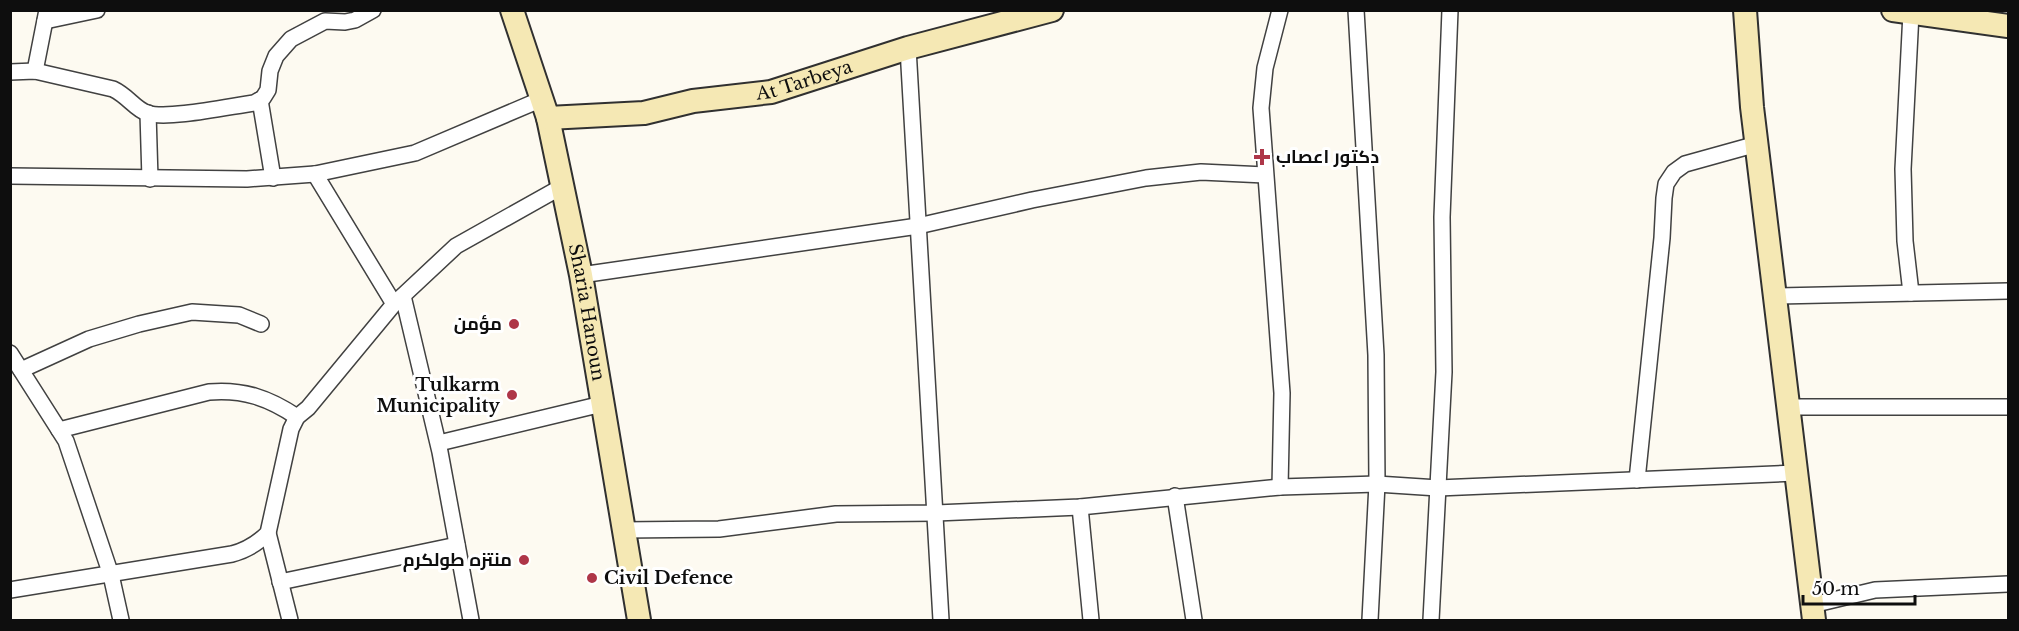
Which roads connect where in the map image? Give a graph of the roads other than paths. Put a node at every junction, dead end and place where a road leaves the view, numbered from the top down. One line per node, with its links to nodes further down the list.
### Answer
1 (97, 10): 11 (street)
2 (373, 10): 17 (street)
3 (512, 10): 18 (street, Sharia Hanoun)
4 (1052, 10): 12 (street, At Tarbeya)
5 (1280, 10): 22 (street)
6 (1356, 10): 44 (street)
7 (1450, 10): 46 (street)
8 (1745, 10): 20 (street)
9 (1902, 12): 10 (street); 30 (street)
10 (1939, 14): 13 (street)
11 (46, 16): 15 (street)
12 (1013, 16): 14 (street, At Tarbeya)
13 (2008, 26)
14 (908, 48): 18 (street, At Tarbeya); 27 (street)
15 (35, 71): 16 (street); 19 (street)
16 (10, 72)
17 (260, 100): 19 (street); 25 (street)
18 (545, 108): 21 (street); 26 (street, Sharia Hanoun)
19 (148, 113): 24 (street)
20 (1757, 144): 31 (street); 43 (street)
21 (315, 174): 25 (street); 32 (street)
22 (1265, 175): 27 (street); 45 (street)
23 (10, 177): 24 (street)
24 (150, 178): 25 (street)
25 (273, 178)
26 (563, 186): 28 (street, Sharia Hanoun); 32 (street)
27 (918, 226): 28 (street); 49 (street)
28 (581, 275): 36 (street, Sharia Hanoun)
29 (2008, 291): 30 (street)
30 (1911, 293): 31 (street)
31 (1775, 296): 37 (street)
32 (398, 300): 39 (street); 41 (street)
33 (261, 324): 35 (street)
34 (10, 353): 35 (street)
35 (21, 370): 40 (street)
36 (602, 404): 41 (street); 50 (street, Sharia Hanoun)
37 (1788, 407): 38 (street); 42 (street)
38 (2008, 407)
39 (297, 417): 40 (street); 51 (street)
40 (59, 430): 53 (street)
41 (439, 443): 52 (street)
42 (1796, 473): 43 (street); 57 (street)
43 (1637, 480): 46 (street)
44 (1377, 484): 45 (street); 46 (street); 65 (street)
45 (1280, 487): 47 (street)
46 (1438, 488): 66 (street)
47 (1175, 496): 48 (street); 64 (street)
48 (1080, 507): 49 (street); 63 (street)
49 (936, 513): 50 (street); 62 (street)
50 (623, 530): 61 (street, Sharia Hanoun)
51 (268, 533): 53 (street); 54 (street)
52 (457, 545): 54 (street); 60 (street)
53 (111, 575): 56 (street); 58 (street)
54 (280, 582): 59 (street)
55 (2008, 584): 57 (street)
56 (10, 590)
57 (1813, 613)
58 (121, 621)
59 (290, 621)
60 (471, 621)
61 (639, 621)
62 (941, 621)
63 (1091, 621)
64 (1194, 621)
65 (1370, 621)
66 (1431, 621)

